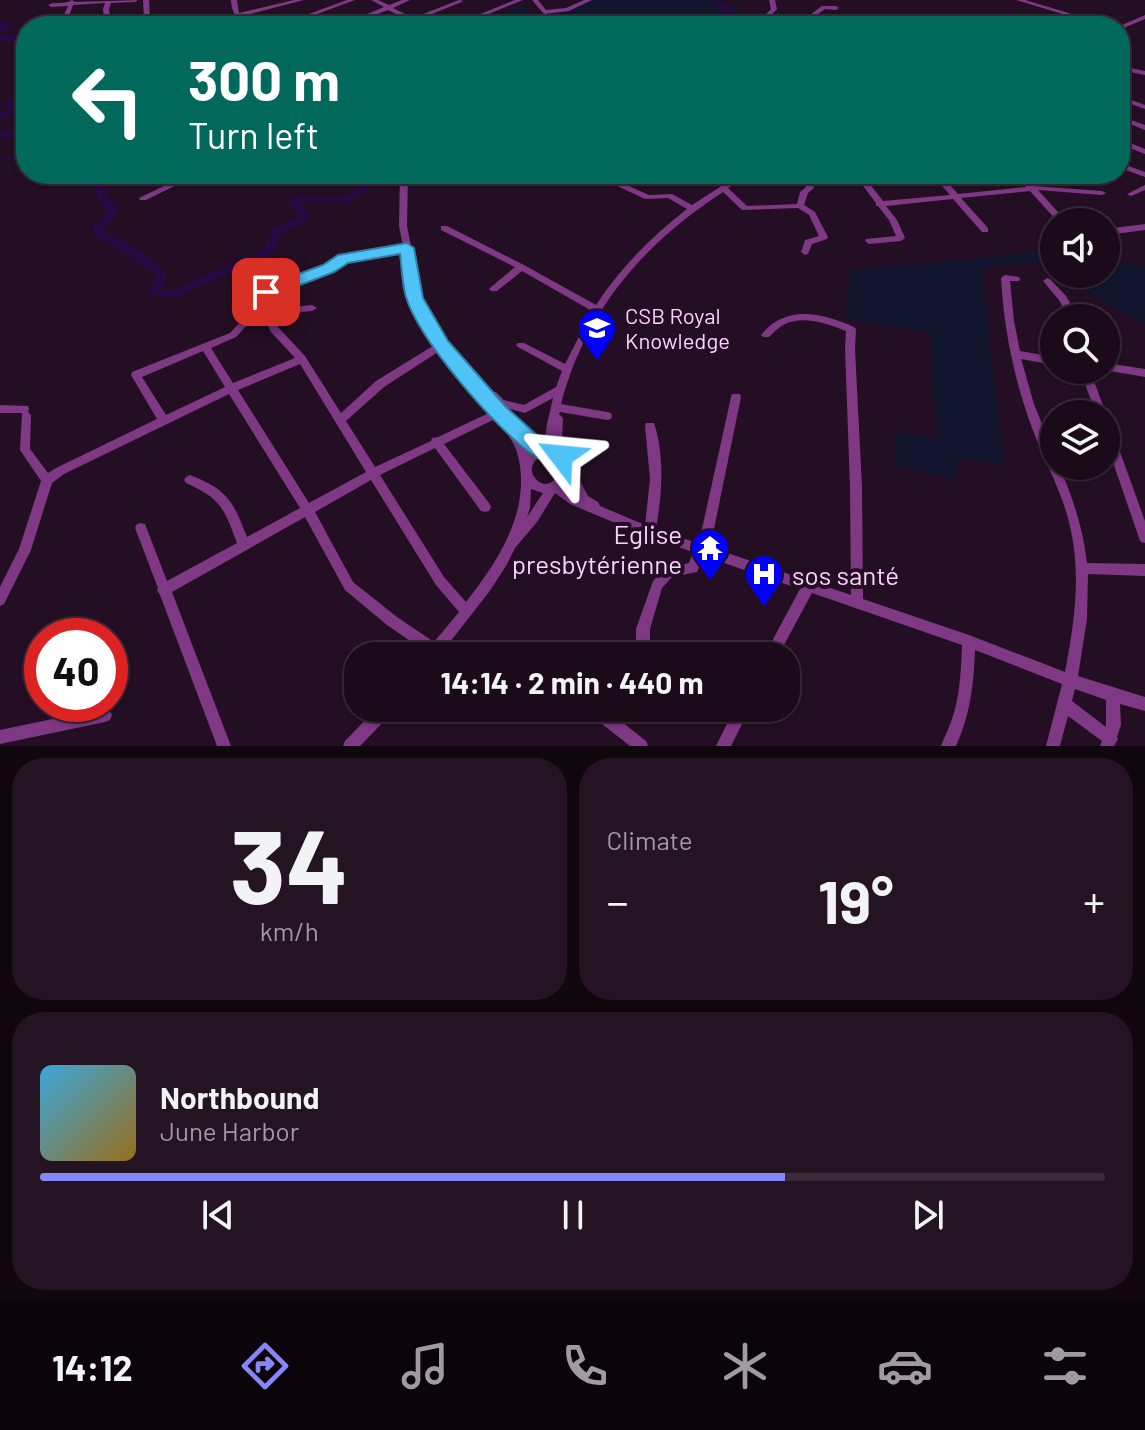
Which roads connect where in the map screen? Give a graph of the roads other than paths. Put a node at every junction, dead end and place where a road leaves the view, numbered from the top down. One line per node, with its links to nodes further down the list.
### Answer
1 (135, 0): 11 (street)
2 (234, 0): 17 (street)
3 (301, 0): 17 (street)
4 (352, 0): 18 (street)
5 (374, 0): 15 (street)
6 (407, 0): 15 (street)
7 (520, 0): 22 (street)
8 (535, 0): 9 (street)
9 (589, 0)
10 (1019, 0): 24 (street)
11 (109, 1): 13 (street)
12 (461, 1): 21 (street)
13 (72, 2): 14 (street)
14 (51, 5)
15 (388, 7): 19 (street); 20 (street)
16 (836, 8): 23 (street)
17 (237, 15)
18 (307, 16)
19 (366, 16)
20 (405, 16)
21 (422, 16)
22 (479, 16)
23 (812, 16)
24 (1074, 16)
25 (173, 184): 39 (street)
26 (403, 184): 49 (street)
27 (619, 184): 42 (street)
28 (729, 184): 34 (street)
29 (808, 184): 41 (street)
30 (865, 184): 40 (street)
31 (946, 184): 38 (street)
32 (1028, 184): 35 (street)
33 (1145, 187): 37 (street)
34 (723, 188): 41 (street); 42 (street)
35 (1034, 190): 36 (street); 38 (street); 43 (street)
36 (1102, 193)
37 (1131, 194)
38 (958, 197): 40 (street); 46 (street)
39 (143, 198)
40 (879, 204): 48 (street)
41 (800, 206): 50 (street)
42 (691, 208): 57 (street)
43 (1050, 208)
44 (1145, 227): 47 (street)
45 (444, 228): 51 (street)
46 (985, 230)
47 (1120, 230)
48 (869, 241)
49 (407, 248): 58 (street); 60 (street)
50 (805, 252)
51 (521, 267): 54 (street); 57 (street)
52 (1016, 279): 63 (street)
53 (1054, 288): 55 (street)
54 (494, 289)
55 (1066, 304)
56 (312, 308): 58 (street)
57 (596, 309): 66 (street)
58 (264, 311): 62 (street); 65 (street)
59 (766, 335): 102 (street)
60 (442, 345): 68 (street); 77 (street)
61 (521, 345): 66 (street)
62 (206, 348): 70 (street); 76 (street)
63 (1015, 354): 64 (street); 97 (street)
64 (1040, 358)
65 (302, 359): 70 (street); 77 (street)
66 (567, 369): 72 (street)
67 (1120, 369): 69 (street)
68 (467, 373): 72 (street); 74 (street)
69 (1145, 373)
70 (230, 389): 76 (street); 89 (street)
71 (736, 397): 96 (street)
72 (560, 398): 75 (street); 80 (street); 81 (street)
73 (0, 409): 85 (street)
74 (500, 412): 79 (street); 80 (street); 83 (street)
75 (607, 416)
76 (163, 420): 85 (street)
77 (340, 421): 84 (street)
78 (650, 426): 92 (street)
79 (436, 441): 84 (street); 88 (street)
80 (546, 451): 81 (street); 83 (street)
81 (564, 461): 87 (street); 90 (street)
82 (1120, 467): 93 (street)
83 (524, 470): 87 (street); 95 (street)
84 (374, 473): 89 (street); 103 (street)
85 (47, 480): 101 (street)
86 (190, 480): 94 (street)
87 (554, 486): 90 (street); 95 (street)
88 (485, 507)
89 (308, 511): 94 (street); 105 (street)
90 (605, 514): 92 (street)
91 (141, 528): 100 (street)
92 (650, 532): 96 (street)
93 (1145, 538)
94 (243, 543): 100 (street)
95 (509, 546): 103 (street)
96 (700, 549): 99 (street); 107 (street)
97 (1082, 568): 98 (street); 109 (street)
98 (1145, 570)
99 (810, 584): 102 (street); 108 (street)
100 (163, 590): 119 (street)
101 (0, 600)
102 (857, 601): 104 (street)
103 (466, 611): 106 (street)
104 (969, 641): 109 (street); 123 (street)
105 (419, 642)
106 (442, 642)
107 (643, 642)
108 (779, 642)
109 (1069, 680): 110 (street); 111 (street)
110 (1113, 696): 112 (street); 118 (street)
111 (1064, 704): 118 (street); 124 (street)
112 (1145, 704)
113 (72, 722): 117 (street)
114 (373, 722): 120 (street)
115 (611, 722): 121 (street)
116 (732, 722): 122 (street)
117 (0, 737)
118 (1109, 743)
119 (224, 746)
120 (350, 746)
121 (641, 746)
122 (723, 746)
123 (948, 746)
124 (1053, 746)

